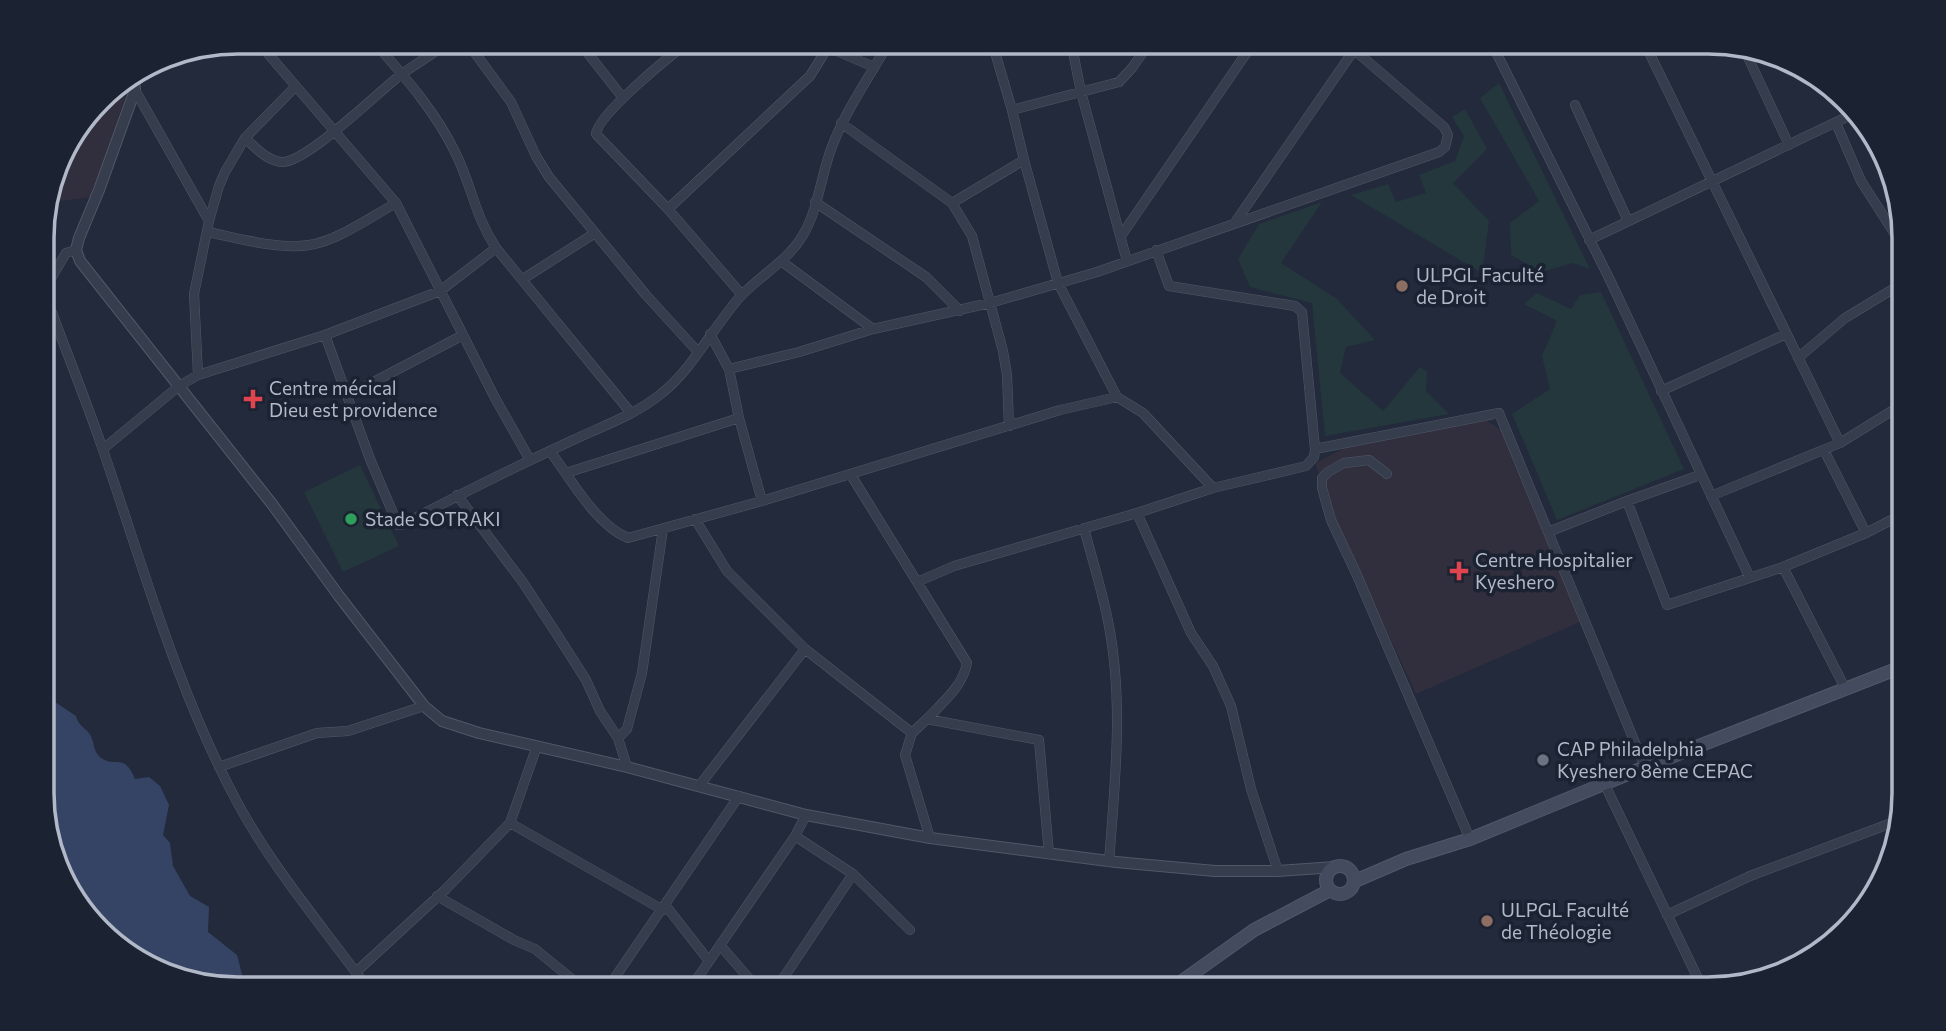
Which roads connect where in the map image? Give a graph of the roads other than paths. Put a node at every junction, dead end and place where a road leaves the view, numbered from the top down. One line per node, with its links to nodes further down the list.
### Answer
1 (268, 54): 22 (street)
2 (384, 54): 20 (street)
3 (431, 54): 20 (street)
4 (476, 54): 45 (street)
5 (588, 54): 25 (street)
6 (674, 54): 25 (street)
7 (824, 54): 39 (street)
8 (844, 54): 19 (street)
9 (882, 54): 19 (street)
10 (996, 54): 27 (street)
11 (1073, 54): 24 (street)
12 (1142, 54): 24 (street)
13 (1246, 54): 46 (street)
14 (1351, 54): 42 (street)
15 (1359, 54): 42 (street)
16 (1497, 54): 47 (street)
17 (1650, 54): 35 (street)
18 (1749, 59): 33 (street)
19 (874, 67): 29 (street)
20 (402, 74): 31 (street); 48 (street)
21 (135, 86): 23 (street)
22 (296, 86): 31 (street); 32 (street)
23 (135, 90): 41 (street); 49 (street)
24 (1081, 92): 27 (street); 46 (street)
25 (623, 98): 39 (street)
26 (1575, 105): 40 (street)
27 (1013, 110): 34 (street)
28 (1846, 117): 30 (street)
29 (841, 123): 36 (street); 38 (street)
30 (1836, 123): 33 (street); 43 (street)
31 (335, 131): 32 (street); 37 (street)
32 (246, 138): 41 (street)
33 (1789, 145): 35 (street)
34 (1024, 160): 38 (street); 55 (street)
35 (1712, 181): 40 (street); 64 (street)
36 (815, 202): 51 (street); 60 (street)
37 (396, 203): 44 (street); 57 (street)
38 (952, 203): 59 (street)
39 (668, 209): 58 (street)
40 (1628, 220): 47 (street)
41 (209, 221): 44 (street)
42 (1236, 222): 50 (street)
43 (1891, 228)
44 (208, 232): 70 (street)
45 (595, 233): 54 (street); 67 (street)
46 (1121, 236): 52 (street)
47 (1589, 240): 72 (street)
48 (496, 248): 54 (street); 57 (street)
49 (76, 250): 53 (street); 71 (street)
50 (1156, 250): 52 (street); 81 (street)
51 (781, 261): 58 (street); 62 (street)
52 (1127, 261): 55 (street)
53 (55, 271)
54 (523, 279): 76 (street)
55 (1058, 283): 59 (street); 74 (street)
56 (1892, 290): 68 (street)
57 (440, 291): 65 (street); 66 (street)
58 (742, 295): 63 (street)
59 (990, 303): 60 (street); 78 (street)
60 (960, 311): 62 (street)
61 (55, 322): 80 (street)
62 (873, 329): 69 (street)
63 (710, 334): 67 (street); 69 (street)
64 (1786, 334): 68 (street); 72 (street)
65 (325, 335): 70 (street); 73 (street)
66 (463, 335): 73 (street); 84 (street)
67 (698, 352): 76 (street)
68 (1798, 358): 79 (street)
69 (729, 369): 77 (street)
70 (198, 375): 71 (street)
71 (179, 386): 80 (street); 107 (street)
72 (1661, 391): 88 (street)
73 (347, 396): 90 (street)
74 (1116, 397): 78 (street); 89 (street)
75 (1892, 411): 79 (street)
76 (631, 413): 83 (street)
77 (739, 418): 85 (street); 92 (street)
78 (1009, 426): 87 (street)
79 (1840, 443): 82 (street)
80 (103, 449): 112 (street)
81 (1315, 449): 89 (street); 99 (street)
82 (1824, 450): 91 (street); 100 (street)
83 (551, 451): 84 (street); 85 (street)
84 (530, 460): 90 (street)
85 (566, 473): 98 (street)
86 (1387, 474): 123 (street)
87 (851, 475): 92 (street); 103 (street)
88 (1700, 475): 91 (street); 93 (street)
89 (1213, 488): 94 (street)
90 (457, 495): 110 (street)
91 (1711, 496): 102 (street)
92 (762, 501): 95 (street)
93 (1627, 501): 99 (street); 102 (street)
94 (1137, 513): 97 (street); 127 (street)
95 (695, 519): 98 (street); 104 (street)
96 (1892, 520): 100 (street)
97 (1084, 528): 103 (street); 125 (street)
98 (663, 529): 110 (street)
99 (1548, 532): 114 (street)
100 (1866, 533): 101 (street)
101 (1783, 567): 102 (street); 106 (street)
102 (1750, 578)
103 (917, 582): 108 (street)
104 (805, 649): 109 (street); 116 (street)
105 (1892, 671): 106 (main road)
106 (1846, 690): 114 (main road)
107 (424, 706): 111 (street); 112 (street)
108 (928, 719): 109 (street); 124 (street)
109 (912, 733): 122 (street)
110 (618, 738): 113 (street)
111 (537, 746): 113 (street); 119 (street)
112 (219, 766): 137 (street)
113 (626, 767): 116 (street)
114 (1645, 767): 115 (main road)
115 (1605, 785): 123 (main road); 133 (street)
116 (699, 786): 117 (street)
117 (739, 796): 118 (street); 132 (street)
118 (806, 815): 121 (street); 122 (street)
119 (510, 823): 131 (street); 132 (street)
120 (1888, 824): 133 (street)
121 (795, 836): 128 (street); 135 (street)
122 (930, 838): 124 (street)
123 (1470, 839): 129 (main road)
124 (1049, 854): 125 (street)
125 (1109, 862): 127 (street)
126 (1335, 867): 127 (street); 129 (main road); 130 (main road)
127 (1278, 871)
128 (853, 874): 134 (street); 145 (street)
129 (1355, 881): 130 (main road)
130 (1330, 891): 138 (main road)
131 (438, 896): 137 (street); 141 (street)
132 (664, 908): 136 (street); 142 (street)
133 (1667, 915): 139 (street)
134 (910, 930)
135 (720, 945): 136 (street); 144 (street)
136 (709, 961): 143 (street)
137 (356, 972): 140 (street)
138 (1189, 976)
139 (1697, 976)
140 (359, 977)
141 (569, 977)
142 (616, 977)
143 (698, 977)
144 (747, 977)
145 (784, 977)

